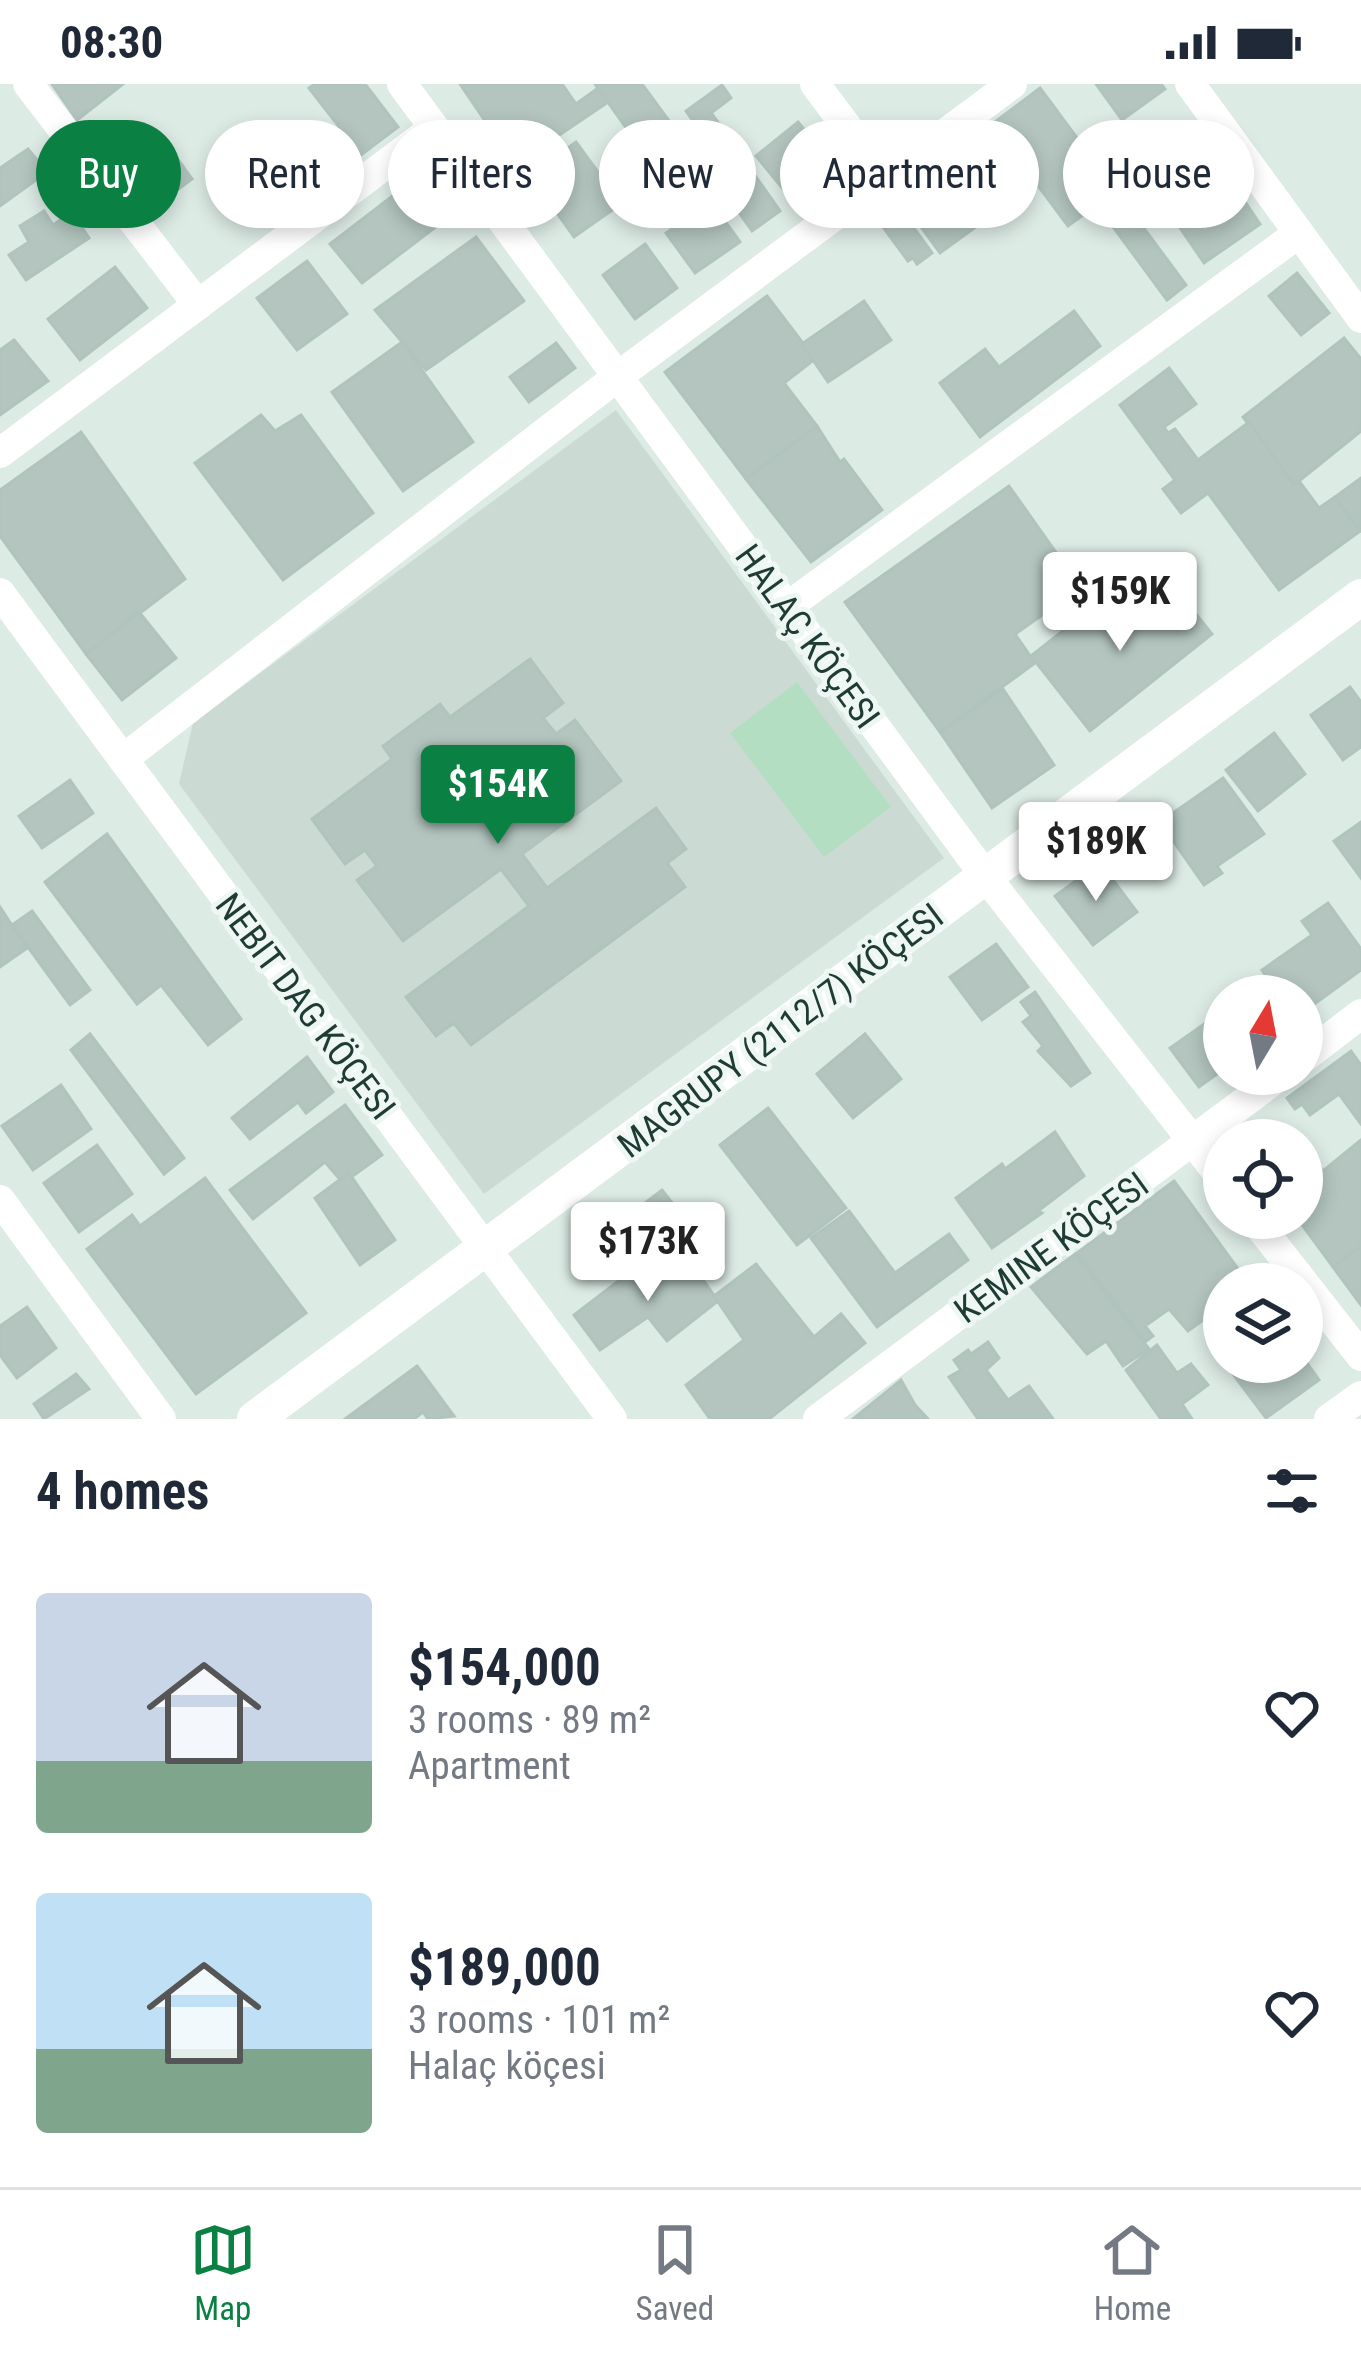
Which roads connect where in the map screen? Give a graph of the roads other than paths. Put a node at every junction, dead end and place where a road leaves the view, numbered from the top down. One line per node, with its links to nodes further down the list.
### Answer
1 (28, 84): 13 (street)
2 (402, 84): 6 (street, HALAÇ KÖÇESI)
3 (815, 84): 7 (street)
4 (1012, 84): 8 (street)
5 (1190, 84): 12 (street)
6 (428, 120)
7 (842, 120)
8 (963, 120)
9 (388, 162): 13 (street)
10 (508, 228): 15 (street, HALAÇ KÖÇESI)
11 (817, 228): 15 (street)
12 (1299, 233): 14 (street); 19 (street)
13 (197, 305): 16 (street)
14 (1361, 318)
15 (617, 376): 19 (street, HALAÇ KÖÇESI); 20 (street)
16 (0, 453)
17 (0, 593): 20 (street, NEBIT DAG KÖÇESI)
18 (1361, 597): 21 (street, MAGRUPY (2112/7) KÖÇESI)
19 (787, 607): 21 (street, HALAÇ KÖÇESI)
20 (123, 759): 29 (street, NEBIT DAG KÖÇESI)
21 (986, 877): 25 (street, HALAÇ KÖÇESI); 29 (street, MAGRUPY (2112/7) KÖÇESI)
22 (1361, 1014): 23 (street)
23 (1323, 1043)
24 (1255, 1095): 25 (street, KEMINE KÖÇESI)
25 (1193, 1142): 26 (street, HALAÇ KÖÇESI); 35 (street, KEMINE KÖÇESI)
26 (1203, 1155)
27 (0, 1200): 32 (street)
28 (1269, 1239): 30 (street)
29 (487, 1250): 33 (street, MAGRUPY (2112/7) KÖÇESI); 34 (street, NEBIT DAG KÖÇESI)
30 (1361, 1356)
31 (1361, 1396): 36 (street)
32 (161, 1419)
33 (255, 1419)
34 (612, 1419)
35 (818, 1419)
36 (1329, 1419)

